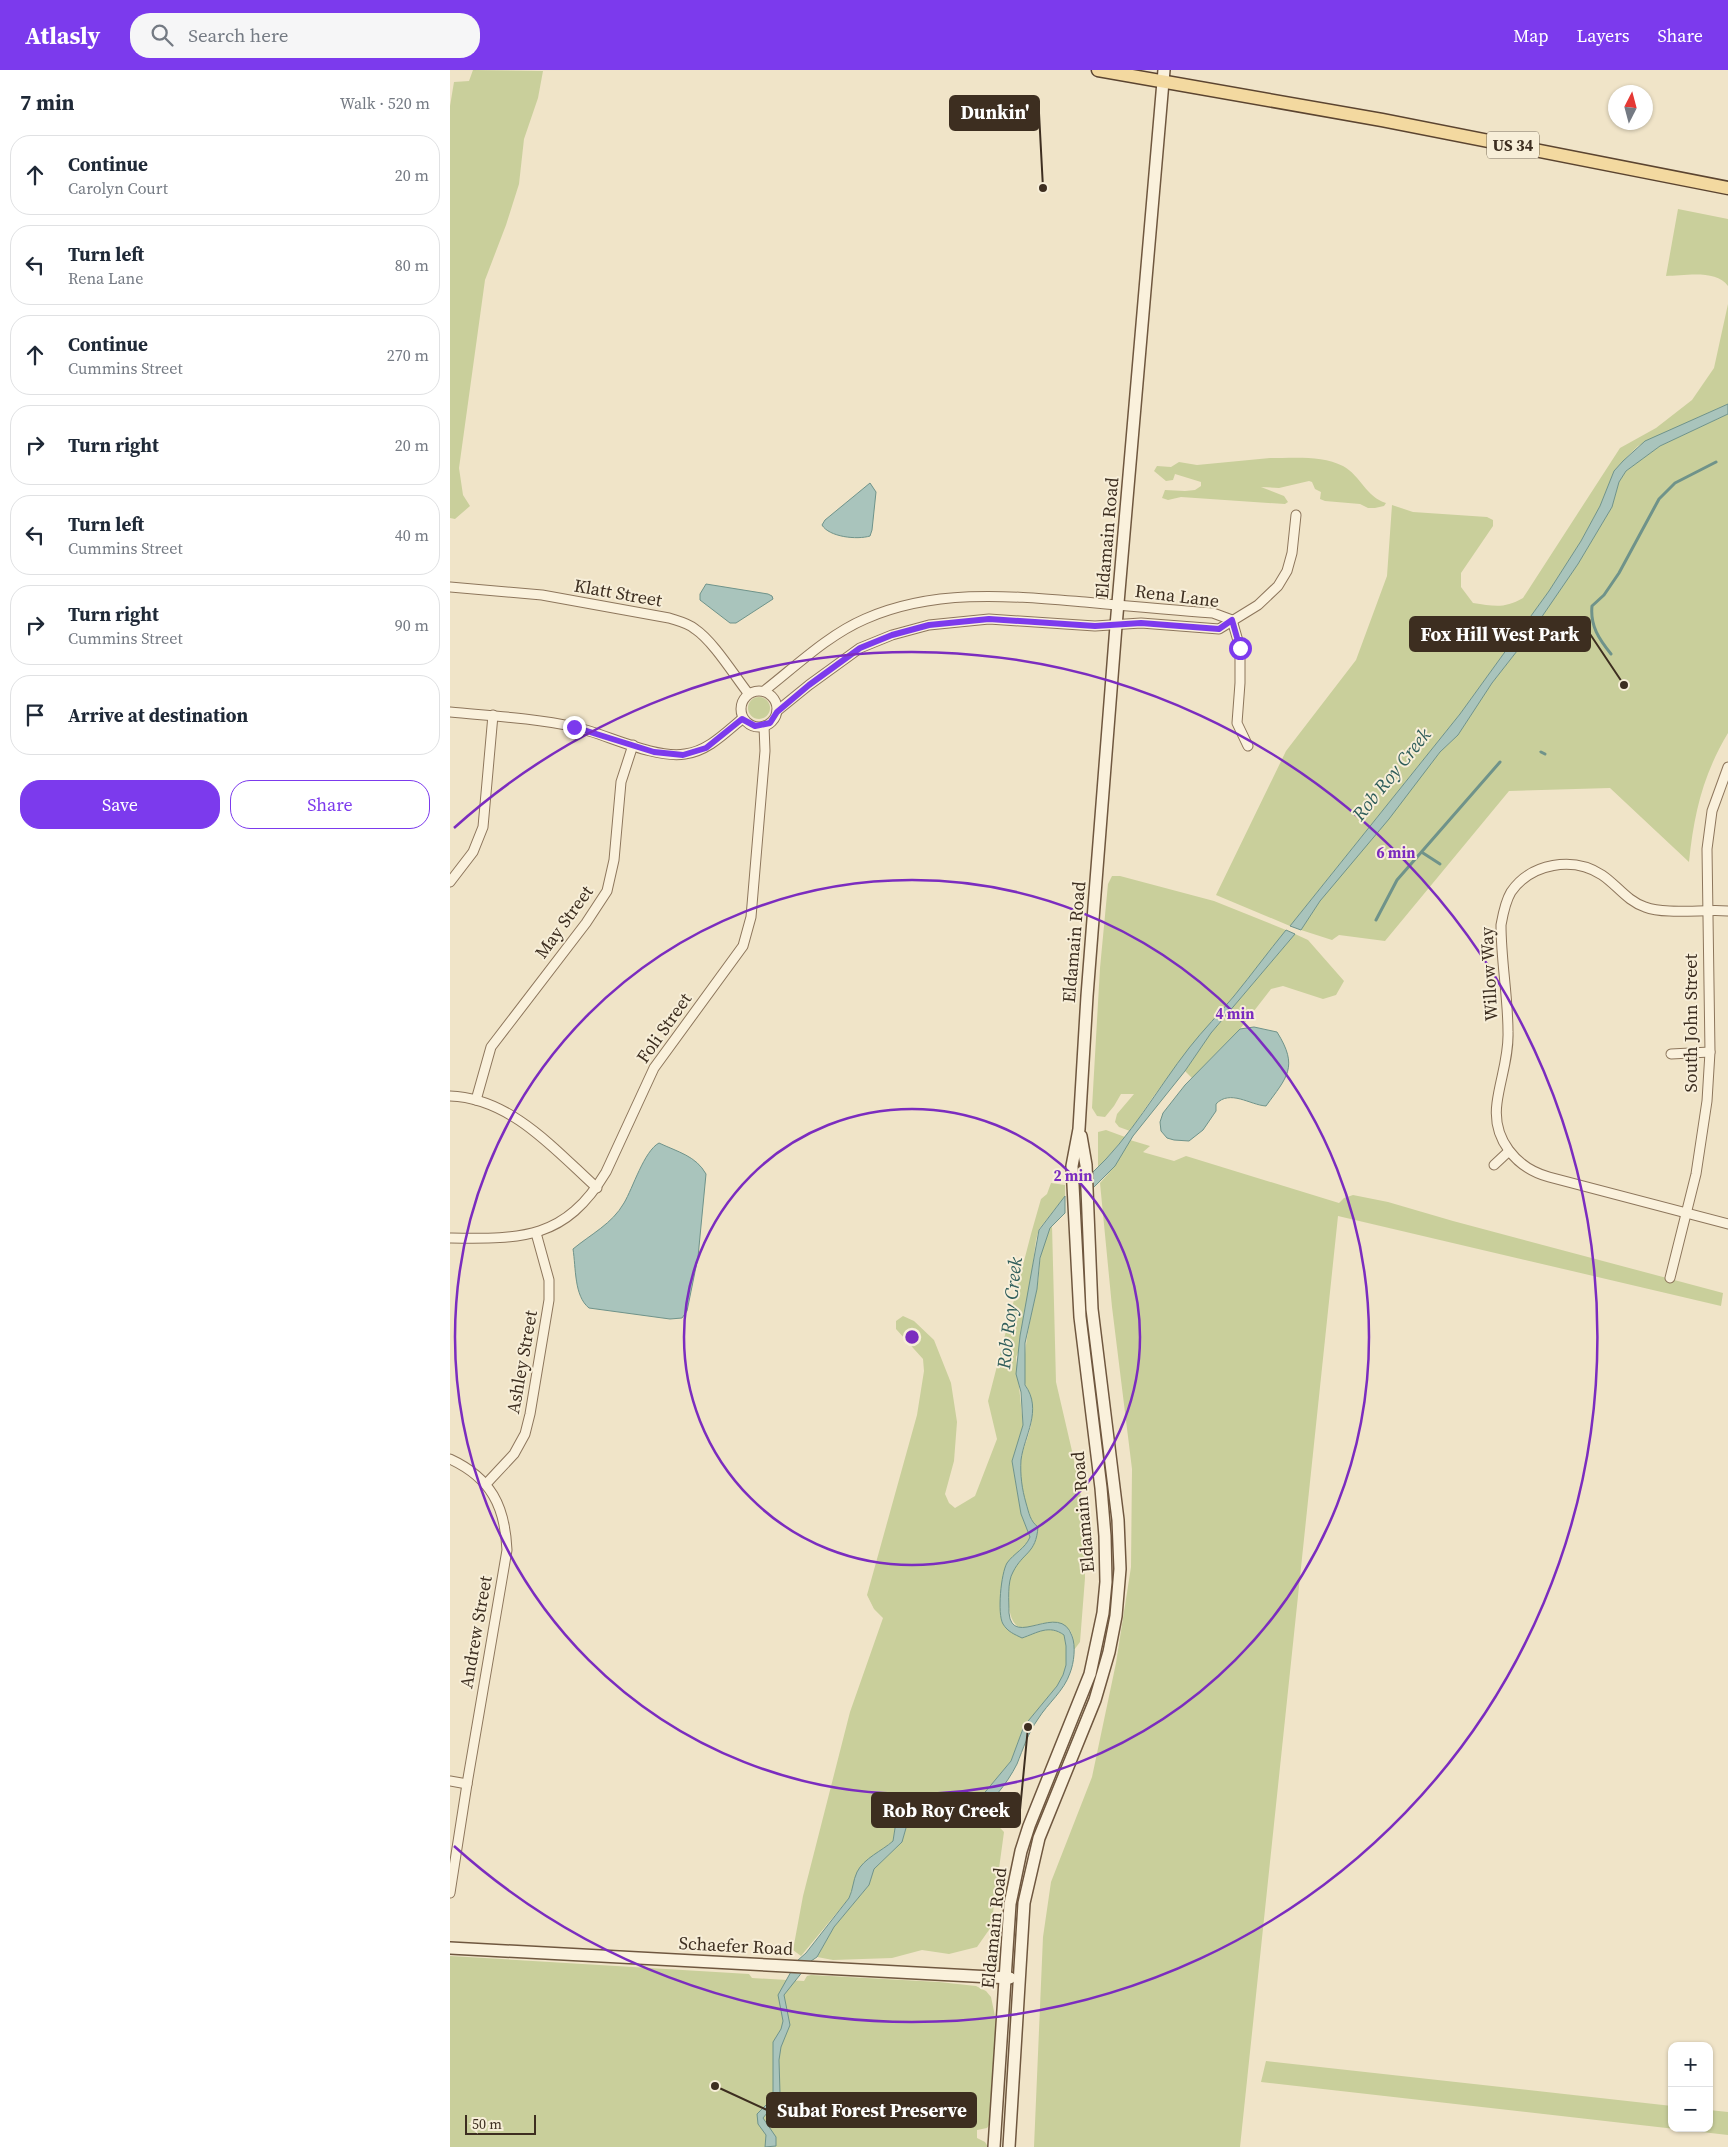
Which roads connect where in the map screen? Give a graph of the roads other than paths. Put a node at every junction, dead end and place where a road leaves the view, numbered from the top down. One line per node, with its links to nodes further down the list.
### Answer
1 (1098, 70): 2 (main road, US 34)
2 (1163, 76): 3 (main road, US 34); 6 (main road, Eldamain Road)
3 (1728, 188)
4 (1296, 515): 7 (street, Rena Lane)
5 (450, 587): 10 (street, Klatt Street)
6 (1118, 605): 7 (street, Rena Lane); 8 (main road, Eldamain Road); 9 (street, Rena Lane)
7 (1232, 620): 8 (street, Rena Lane); 17 (street)
8 (1116, 626): 12 (street, Rena Lane); 26 (main road, Eldamain Road)
9 (764, 691): 10 (street); 12 (street)
10 (748, 693): 14 (street)
11 (450, 712): 13 (street)
12 (777, 712): 15 (street)
13 (493, 715): 16 (street); 19 (street)
14 (742, 719): 15 (street); 16 (street)
15 (764, 726): 29 (street, Foli Street)
16 (633, 744): 25 (street, May Street)
17 (1248, 746)
18 (1728, 766): 20 (street, South John Street)
19 (450, 882)
20 (1706, 910): 21 (street, Willow Way); 22 (street, South John Street); 27 (street, Willow Way)
21 (1728, 911)
22 (1710, 1052): 23 (street); 30 (street, South John Street)
23 (1671, 1054)
24 (450, 1096): 25 (street)
25 (476, 1100): 29 (street)
26 (1079, 1129): 41 (main road, Eldamain Road); 42 (main road, Eldamain Road)
27 (1509, 1151): 28 (street); 30 (street, Willow Way)
28 (1494, 1165)
29 (597, 1188): 32 (street, Foli Street)
30 (1687, 1213): 31 (street, Willow Way); 34 (street, South John Street)
31 (1728, 1224)
32 (536, 1233): 33 (street, Foli Street); 36 (street, Ashley Street)
33 (450, 1238)
34 (1670, 1278)
35 (450, 1459): 36 (street, Andrew Street)
36 (486, 1484): 38 (street, Andrew Street)
37 (450, 1781): 38 (street)
38 (466, 1784): 39 (street, Andrew Street)
39 (450, 1893)
40 (450, 1948): 41 (main road, Schaefer Road)
41 (1005, 1977): 42 (main road, Schaefer Road); 44 (main road, Eldamain Road)
42 (1020, 1978): 43 (main road, Eldamain Road)
43 (1010, 2141)
44 (994, 2147)

